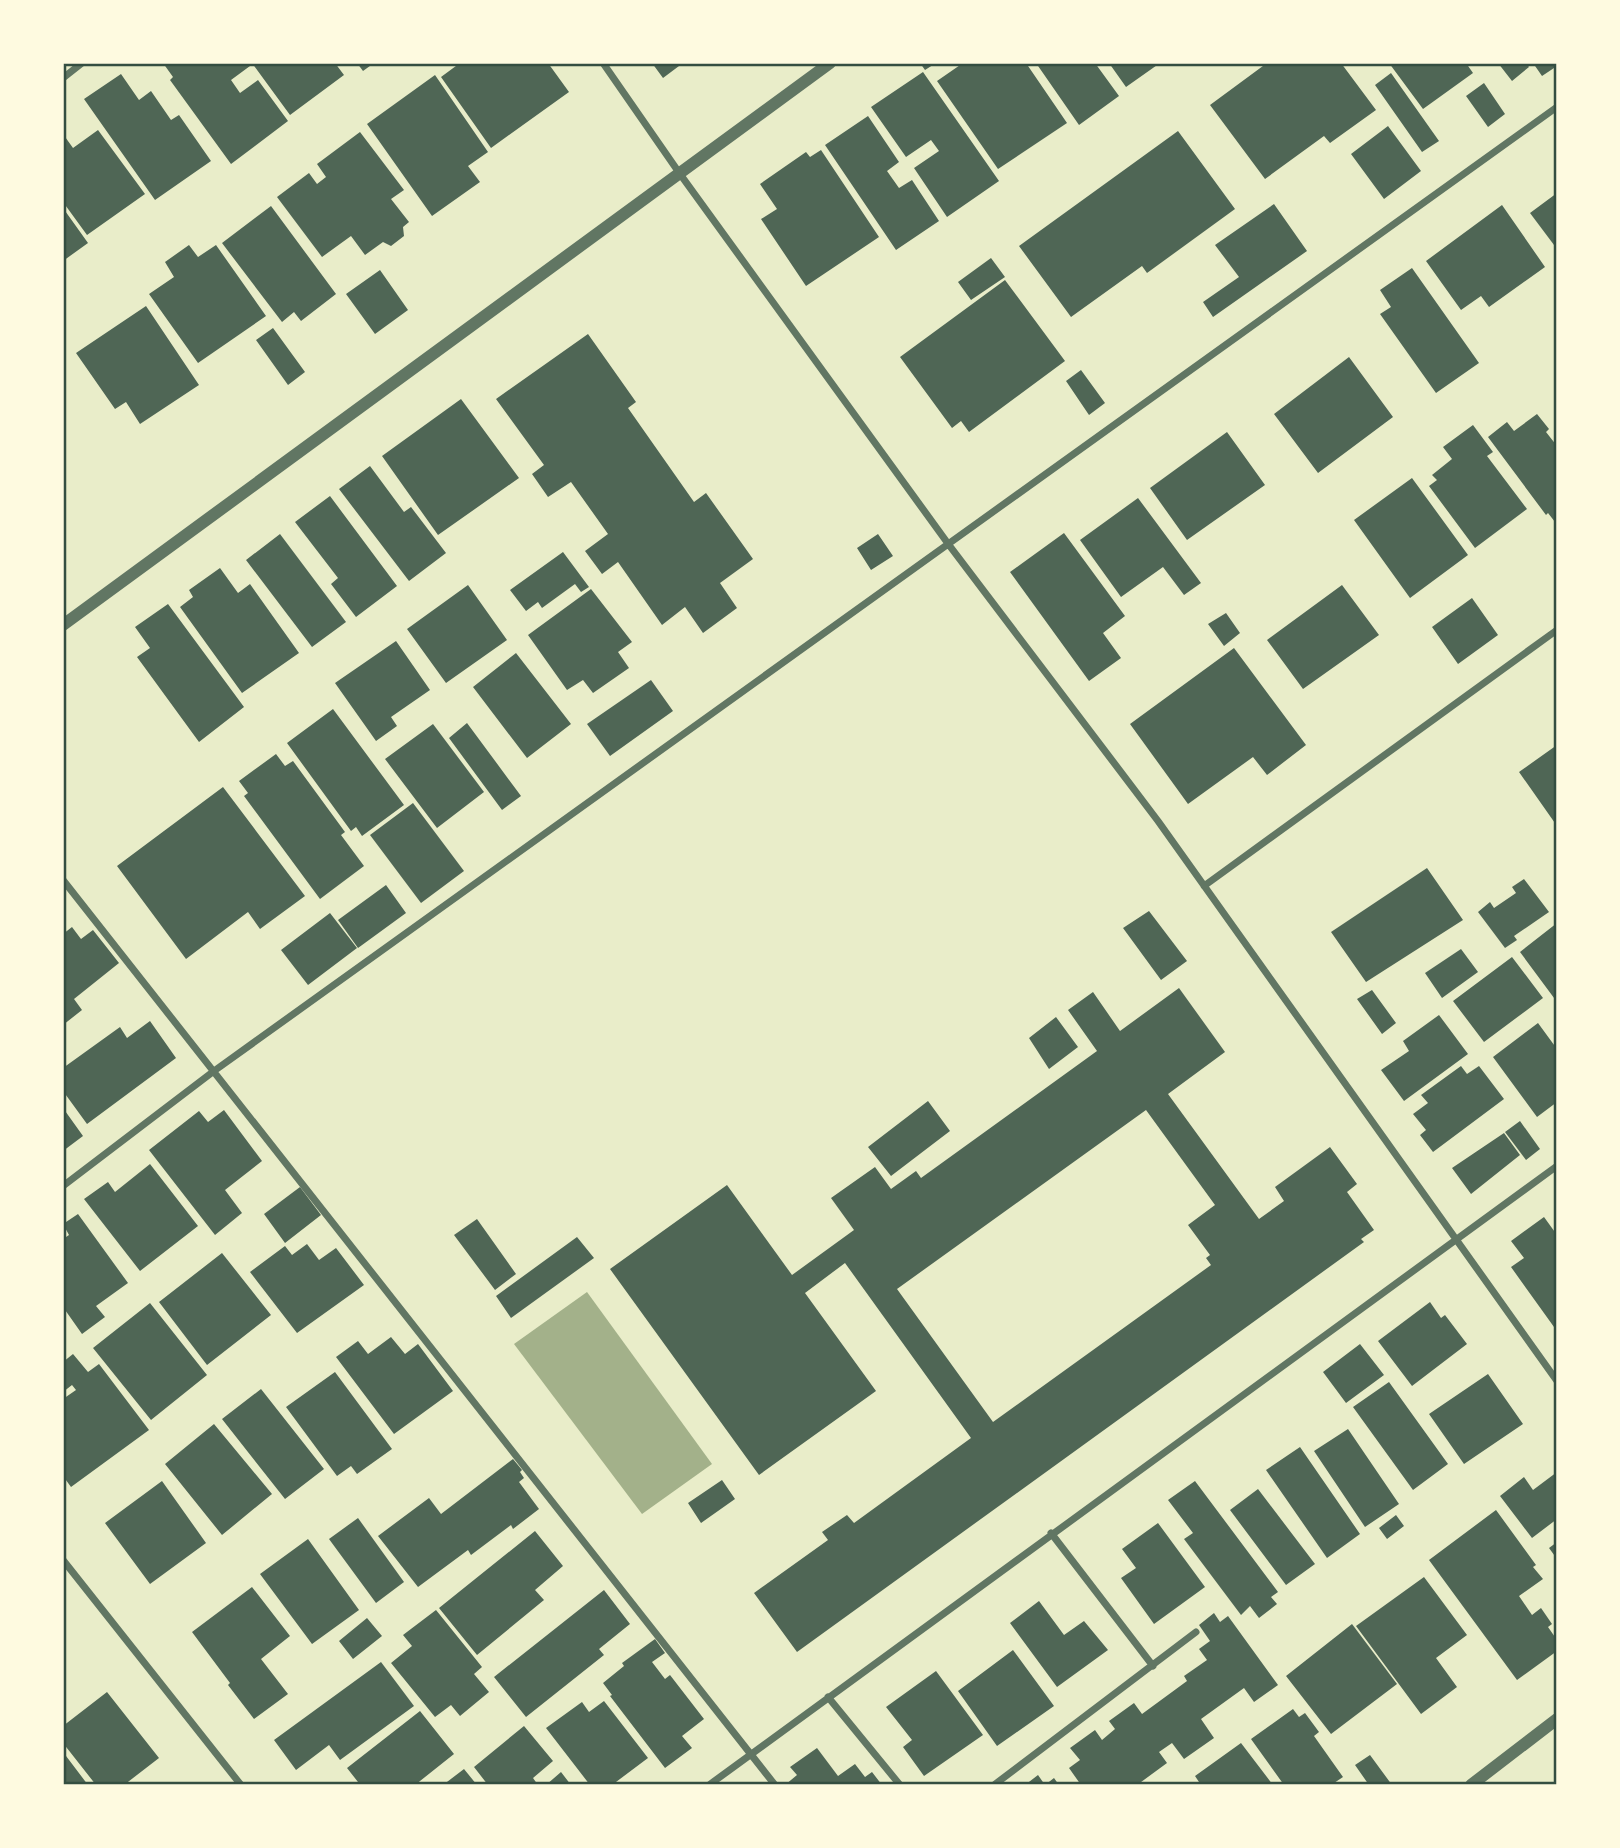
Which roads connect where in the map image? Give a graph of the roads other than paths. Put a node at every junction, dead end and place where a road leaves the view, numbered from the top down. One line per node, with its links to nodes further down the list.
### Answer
1 (82, 63): 4 (street)
2 (603, 63): 6 (street)
3 (830, 63): 6 (street)
4 (63, 78)
5 (1557, 107): 7 (street)
6 (680, 174): 7 (street); 8 (street)
7 (949, 545): 11 (street); 12 (street)
8 (63, 625)
9 (1557, 630): 11 (street)
10 (63, 880): 12 (street)
11 (1204, 886): 15 (street)
12 (214, 1071): 14 (street); 23 (street)
13 (1557, 1166): 15 (street)
14 (63, 1186)
15 (1457, 1240): 16 (street); 17 (street)
16 (1557, 1381)
17 (1051, 1533): 20 (street); 21 (street)
18 (63, 1560): 24 (street)
19 (1196, 1632): 20 (street)
20 (1153, 1666): 28 (street)
21 (828, 1697): 23 (street); 27 (street)
22 (1557, 1719): 29 (street)
23 (752, 1754): 25 (street); 26 (street)
24 (242, 1785)
25 (709, 1785)
26 (775, 1785)
27 (900, 1785)
28 (994, 1785)
29 (1471, 1785)

